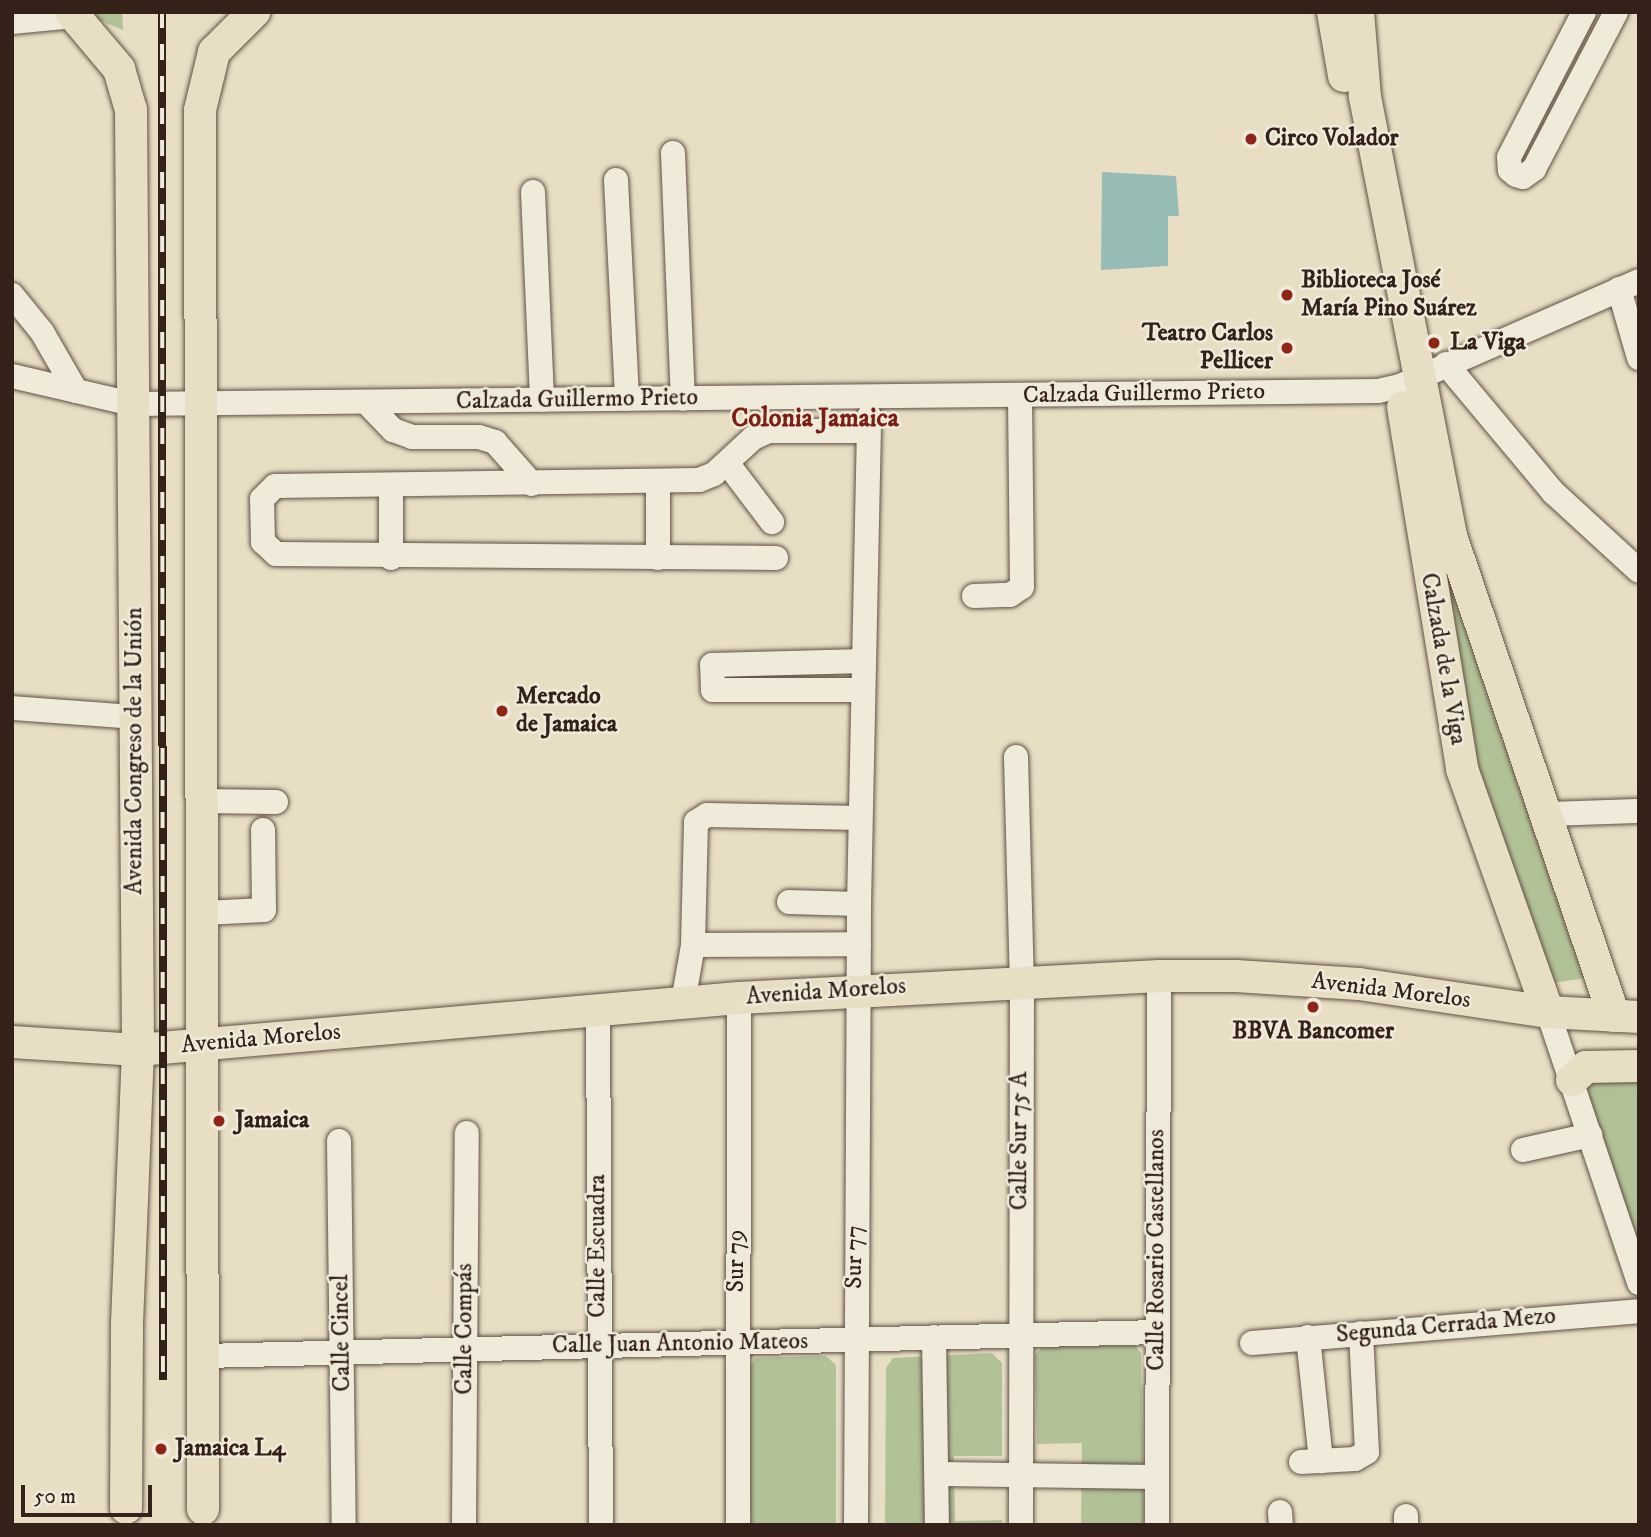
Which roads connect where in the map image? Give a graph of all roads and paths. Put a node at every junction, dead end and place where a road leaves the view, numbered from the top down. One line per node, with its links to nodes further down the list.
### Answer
1 (254, 12): 29 (main road)
2 (1333, 12): 11 (main road, Calzada de la Viga)
3 (1346, 12): 11 (main road)
4 (1358, 12): 20 (main road, Calzada de la Viga)
5 (1563, 12): 10 (street)
6 (1584, 12): 10 (street)
7 (1616, 12): 10 (street)
8 (73, 14): 9 (street); 28 (main road, Avenida Congreso de la Unión)
9 (12, 22)
10 (1567, 43)
11 (1340, 56): 20 (main road, Calzada de la Viga)
12 (673, 153): 24 (street)
13 (616, 180): 25 (street)
14 (533, 192): 26 (street)
15 (1629, 285): 17 (street); 18 (street, Calzada Guillermo Prieto)
16 (12, 295): 21 (street)
17 (1639, 358)
18 (1446, 364): 20 (street, Calzada Guillermo Prieto); 40 (street)
19 (12, 376): 21 (street, Calzada Guillermo Prieto)
20 (1408, 382): 22 (street, Calzada Guillermo Prieto); 32 (main road, Calzada de la Viga); 41 (main road, Calzada de la Viga)
21 (76, 391): 28 (street, Calzada Guillermo Prieto)
22 (1020, 395): 23 (street, Calzada Guillermo Prieto); 42 (street)
23 (869, 397): 24 (street, Calzada Guillermo Prieto); 30 (street, Sur 77)
24 (683, 398): 25 (street, Calzada Guillermo Prieto)
25 (627, 399): 26 (street, Calzada Guillermo Prieto)
26 (542, 400): 27 (street, Calzada Guillermo Prieto)
27 (366, 402): 29 (street, Calzada Guillermo Prieto); 34 (street)
28 (132, 404): 29 (street, Calzada Guillermo Prieto); 46 (main road, Avenida Congreso de la Unión)
29 (204, 404): 48 (main road)
30 (868, 431): 31 (street); 43 (street, Sur 77)
31 (728, 464): 33 (street); 36 (street)
32 (1414, 475): 41 (main road); 65 (main road, Calzada de la Viga)
33 (658, 482): 34 (street); 38 (street)
34 (532, 484): 35 (street)
35 (391, 485): 37 (street); 37 (street)
36 (772, 522)
37 (391, 558): 38 (street)
38 (658, 558): 39 (street)
39 (776, 558)
40 (1639, 571)
41 (1465, 582): 51 (main road, Calzada de la Viga)
42 (974, 596)
43 (864, 661): 44 (street, Sur 77); 44 (street)
44 (863, 690): 52 (street, Sur 77)
45 (12, 708): 46 (street)
46 (135, 717): 69 (main road, Avenida Congreso de la Unión)
47 (1016, 757): 60 (street, Calle Sur 75 A)
48 (204, 801): 49 (street); 56 (main road)
49 (276, 802)
50 (1639, 811): 51 (street)
51 (1547, 814): 66 (main road, Calzada de la Viga)
52 (860, 818): 55 (street, Sur 77); 58 (street)
53 (263, 830): 56 (street)
54 (789, 902): 55 (street)
55 (859, 904): 57 (street, Sur 77)
56 (204, 913): 68 (main road)
57 (859, 944): 58 (street); 61 (street, Sur 77)
58 (693, 945): 63 (street)
59 (1159, 976): 60 (main road, Avenida Morelos); 65 (main road, Avenida Morelos); 78 (street, Calle Rosario Castellanos)
60 (1021, 982): 61 (main road, Avenida Morelos); 80 (street, Calle Sur 75 A)
61 (858, 989): 62 (main road, Avenida Morelos); 83 (street, Sur 77)
62 (739, 998): 63 (main road, Avenida Morelos); 84 (street, Sur 79)
63 (683, 1002): 64 (main road, Avenida Morelos)
64 (598, 1009): 68 (main road, Avenida Morelos); 86 (street, Calle Escuadra)
65 (1548, 1012): 66 (main road, Avenida Morelos); 71 (street, Calzada de la Viga)
66 (1626, 1016)
67 (12, 1042): 69 (main road, Avenida Morelos)
68 (204, 1044): 69 (main road, Avenida Morelos); 89 (main road)
69 (138, 1050): 94 (main road, Avenida Congreso de la Unión)
70 (1639, 1066): 71 (main road)
71 (1572, 1080): 73 (street, Calzada de la Viga)
72 (467, 1133): 87 (street, Calle Compás)
73 (1590, 1135): 75 (street); 76 (street, Calzada de la Viga)
74 (339, 1141): 88 (street, Calle Cincel)
75 (1523, 1150)
76 (1639, 1283)
77 (1639, 1311): 79 (street, Segunda Cerrada Mezo)
78 (1156, 1332): 80 (street, Calle Juan Antonio Mateos); 92 (street, Calle Rosario Castellanos)
79 (1361, 1333): 82 (street, Segunda Cerrada Mezo); 82 (street)
80 (1019, 1335): 81 (street, Calle Juan Antonio Mateos); 91 (street, Calle Sur 75 A)
81 (934, 1337): 83 (street, Calle Juan Antonio Mateos); 90 (street)
82 (1308, 1337): 85 (street, Segunda Cerrada Mezo)
83 (854, 1339): 84 (street, Calle Juan Antonio Mateos); 99 (street, Sur 77)
84 (736, 1342): 86 (street, Calle Juan Antonio Mateos); 98 (street, Sur 79)
85 (1252, 1343)
86 (598, 1346): 87 (street, Calle Juan Antonio Mateos); 97 (street, Calle Escuadra)
87 (466, 1349): 88 (street, Calle Juan Antonio Mateos); 96 (street, Calle Compás)
88 (342, 1352): 89 (street, Calle Juan Antonio Mateos); 95 (street, Calle Cincel)
89 (204, 1356): 93 (main road)
90 (937, 1474): 91 (street); 100 (street)
91 (1020, 1475): 92 (street); 101 (street, Calle Sur 75 A)
92 (1157, 1477): 102 (street, Calle Rosario Castellanos)
93 (203, 1508)
94 (126, 1519)
95 (344, 1525)
96 (464, 1525)
97 (601, 1525)
98 (737, 1525)
99 (856, 1525)
100 (937, 1525)
101 (1021, 1525)
102 (1157, 1525)

